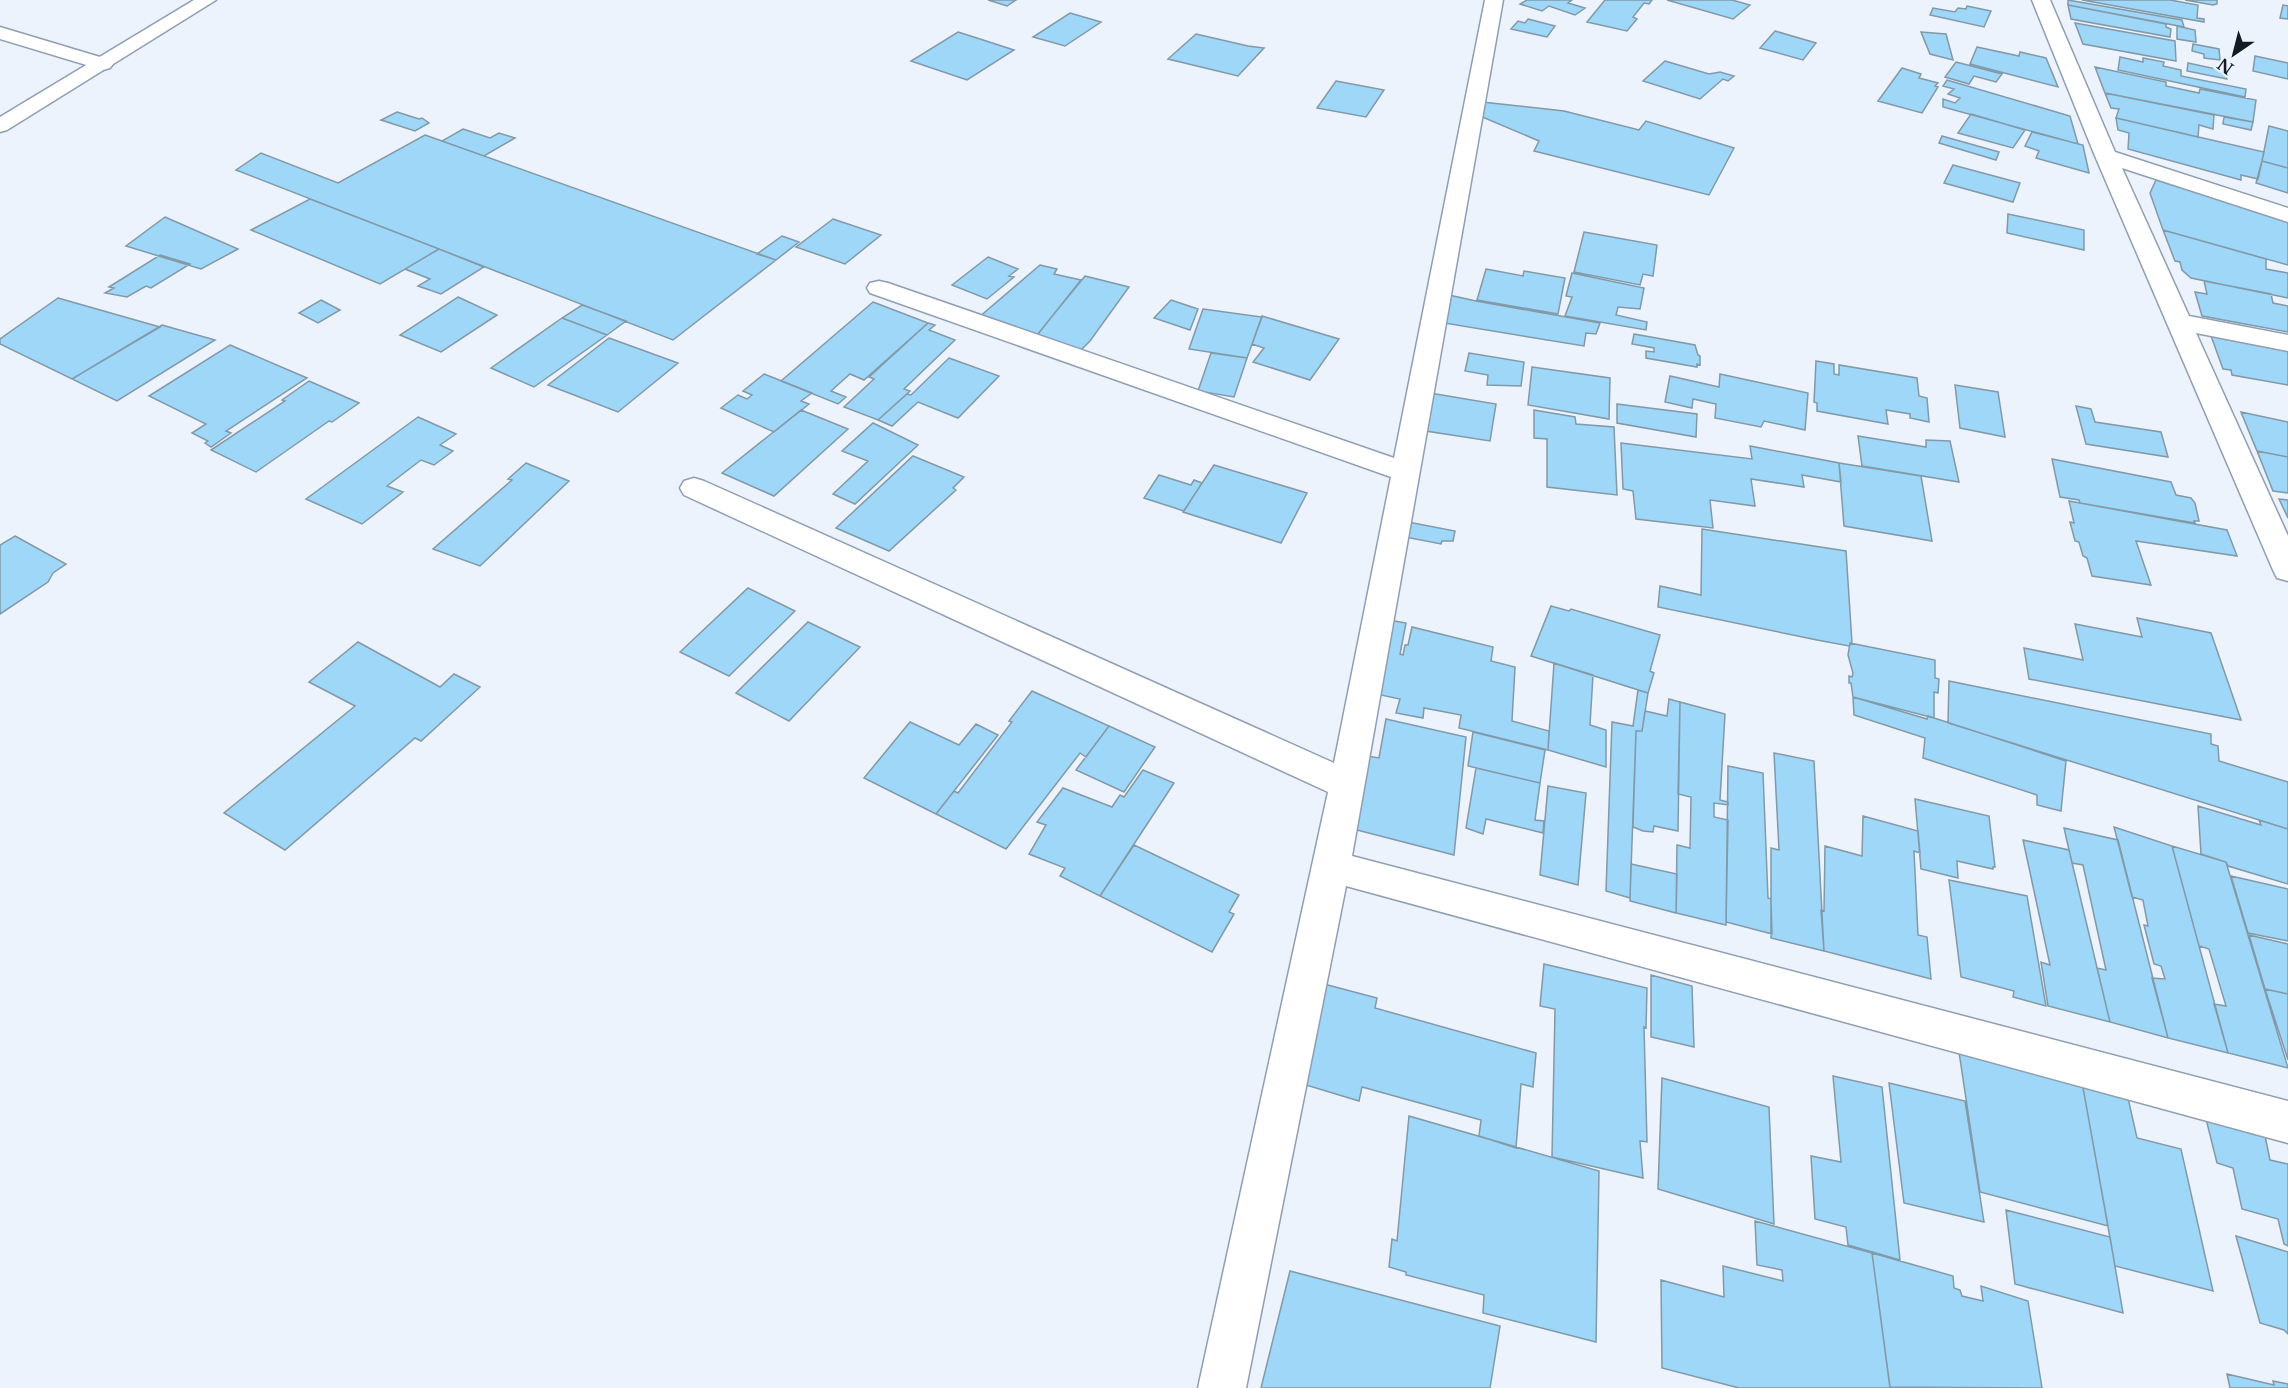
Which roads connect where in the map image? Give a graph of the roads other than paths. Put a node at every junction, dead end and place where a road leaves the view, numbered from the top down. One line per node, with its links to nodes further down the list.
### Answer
1 (207, 0): 5 (street)
2 (1494, 0): 12 (street)
3 (2041, 0): 7 (street)
4 (0, 33): 5 (street)
5 (103, 63): 6 (street)
6 (0, 126)
7 (2106, 156): 8 (street); 10 (street)
8 (2288, 215)
9 (879, 288): 12 (street)
10 (2179, 322): 11 (street); 14 (street)
11 (2288, 343)
12 (1405, 472): 15 (street)
13 (694, 488): 15 (street)
14 (2288, 570)
15 (1347, 785): 16 (street)
16 (1332, 866): 17 (street); 18 (street)
17 (2288, 1122)
18 (1222, 1388)

